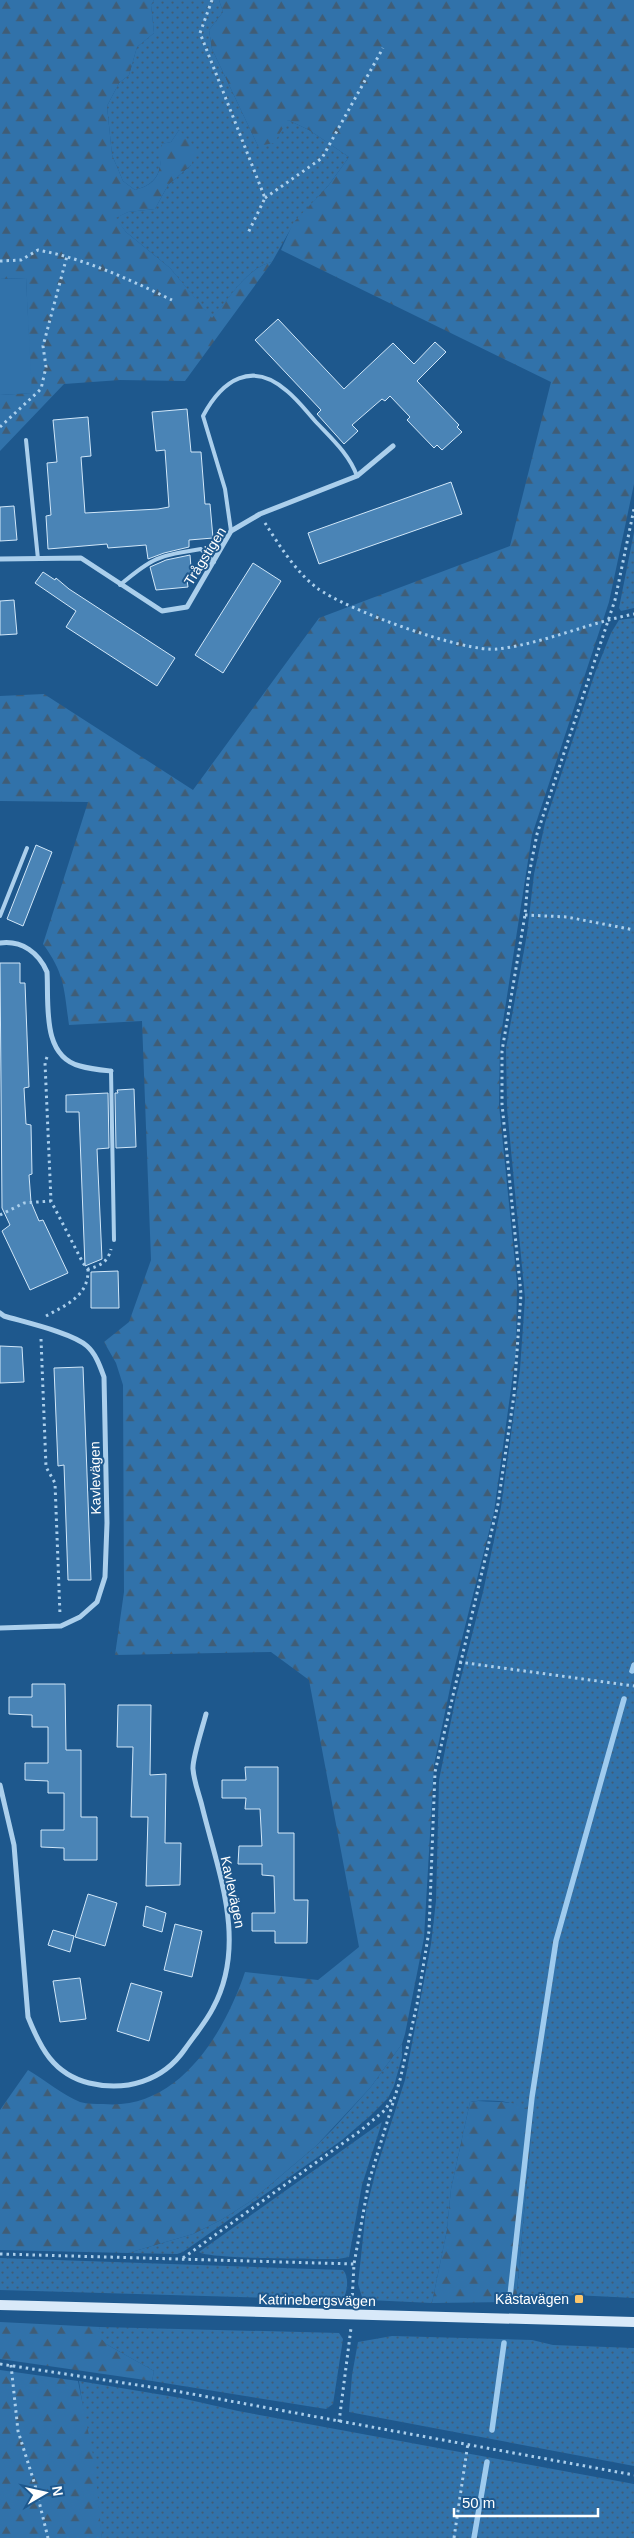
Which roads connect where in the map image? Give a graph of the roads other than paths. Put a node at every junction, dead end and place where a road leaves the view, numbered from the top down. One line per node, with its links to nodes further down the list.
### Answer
1 (26, 440): 6 (lane)
2 (393, 446): 3 (street, Trågstigen)
3 (357, 476): 4 (street, Trågstigen); 4 (lane)
4 (231, 531): 7 (street, Trågstigen)
5 (0, 559): 6 (street, Trågstigen)
6 (38, 559): 8 (street, Trågstigen)
7 (214, 562): 8 (lane); 8 (street, Trågstigen)
8 (120, 585)
9 (26, 848): 10 (lane)
10 (0, 916)
11 (0, 943): 12 (street)
12 (111, 1071): 13 (lane)
13 (114, 1240)
14 (0, 1313): 15 (street, Kavlevägen)
15 (0, 1628)
16 (206, 1714): 17 (street, Kavlevägen)
17 (0, 1785)
18 (0, 2305): 19 (street, Katrinebergsvägen)
19 (634, 2322)

